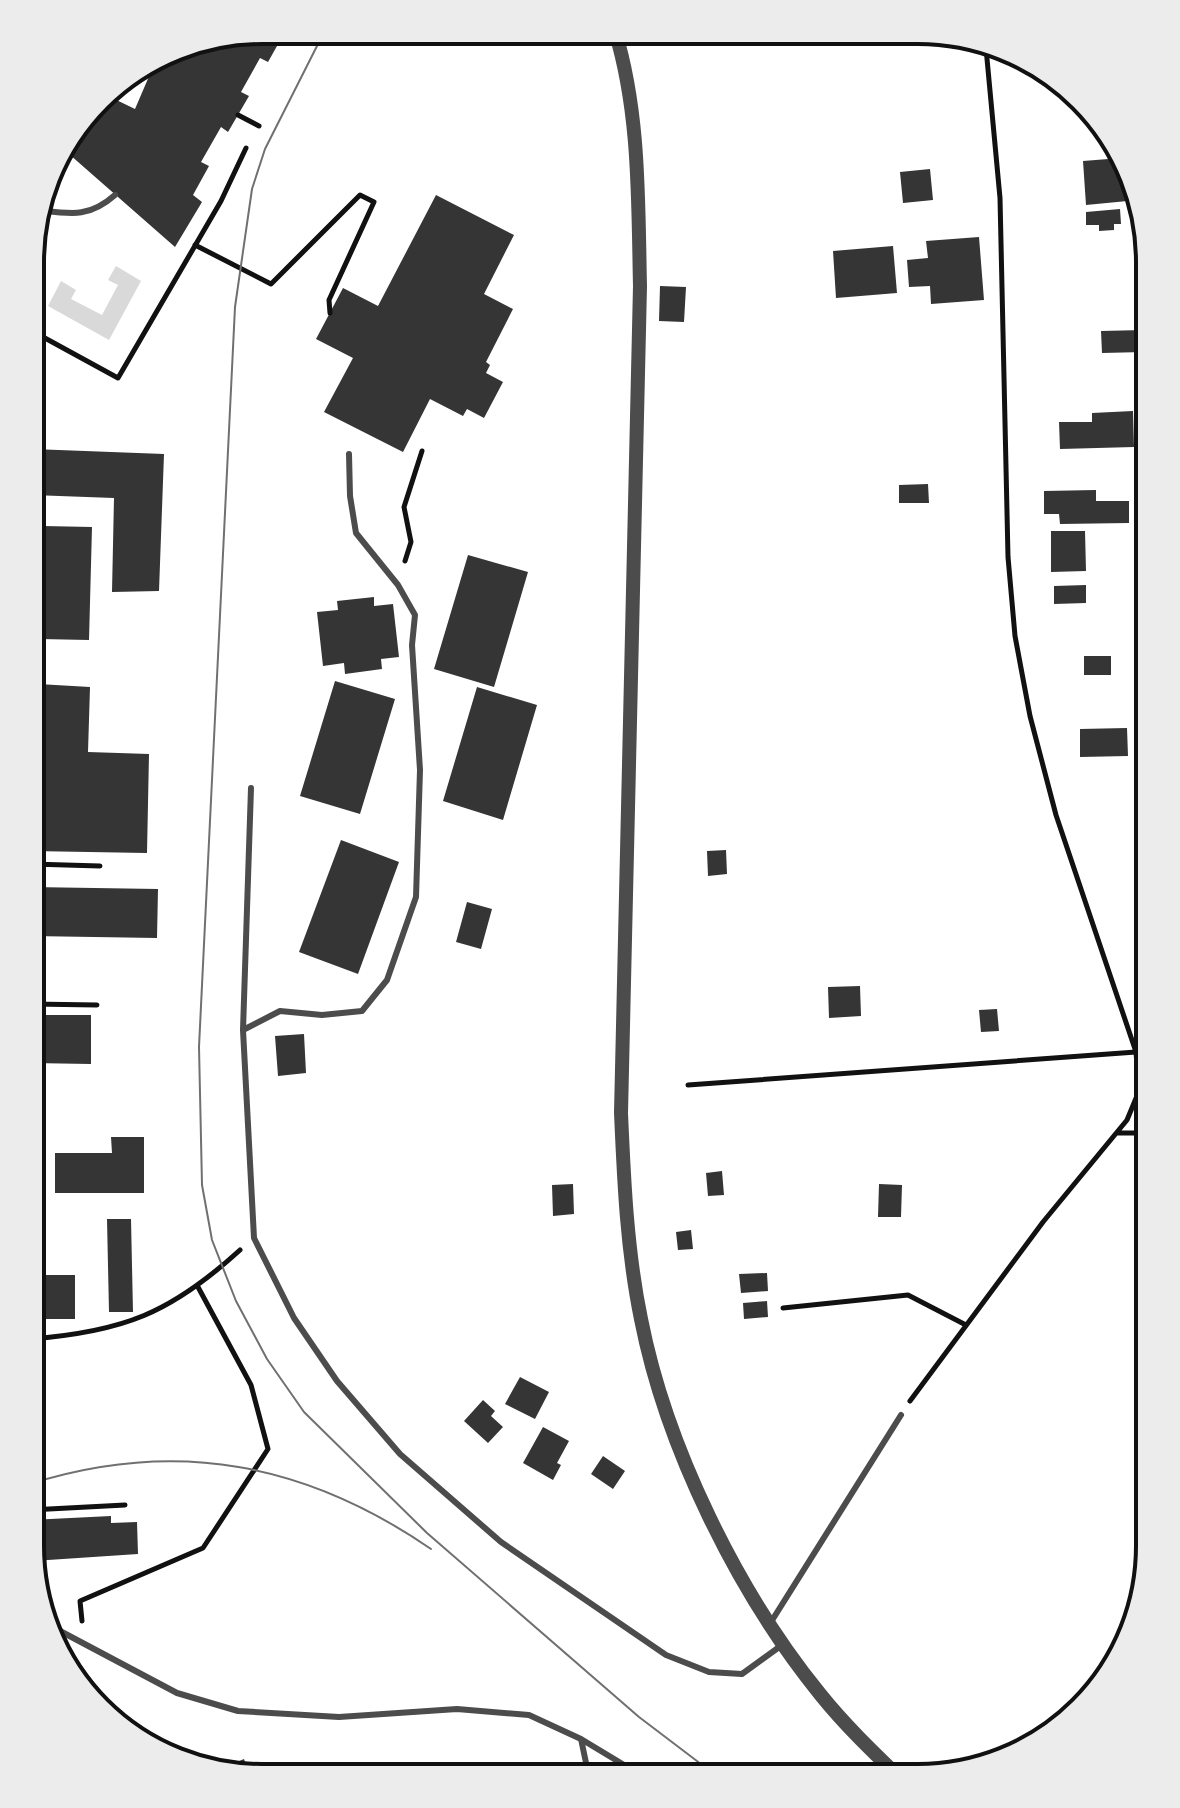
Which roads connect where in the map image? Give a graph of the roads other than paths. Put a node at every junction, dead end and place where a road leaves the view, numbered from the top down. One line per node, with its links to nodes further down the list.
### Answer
1 (619, 44): 8 (street)
2 (115, 195): 3 (lane)
3 (50, 211)
4 (349, 454): 6 (lane)
5 (251, 788): 6 (lane)
6 (243, 1030): 10 (lane)
7 (901, 1415): 8 (lane)
8 (770, 1625): 10 (street)
9 (63, 1632): 11 (lane)
10 (784, 1644): 14 (street)
11 (581, 1739): 12 (lane); 13 (lane)
12 (586, 1764)
13 (622, 1764)
14 (887, 1764)

